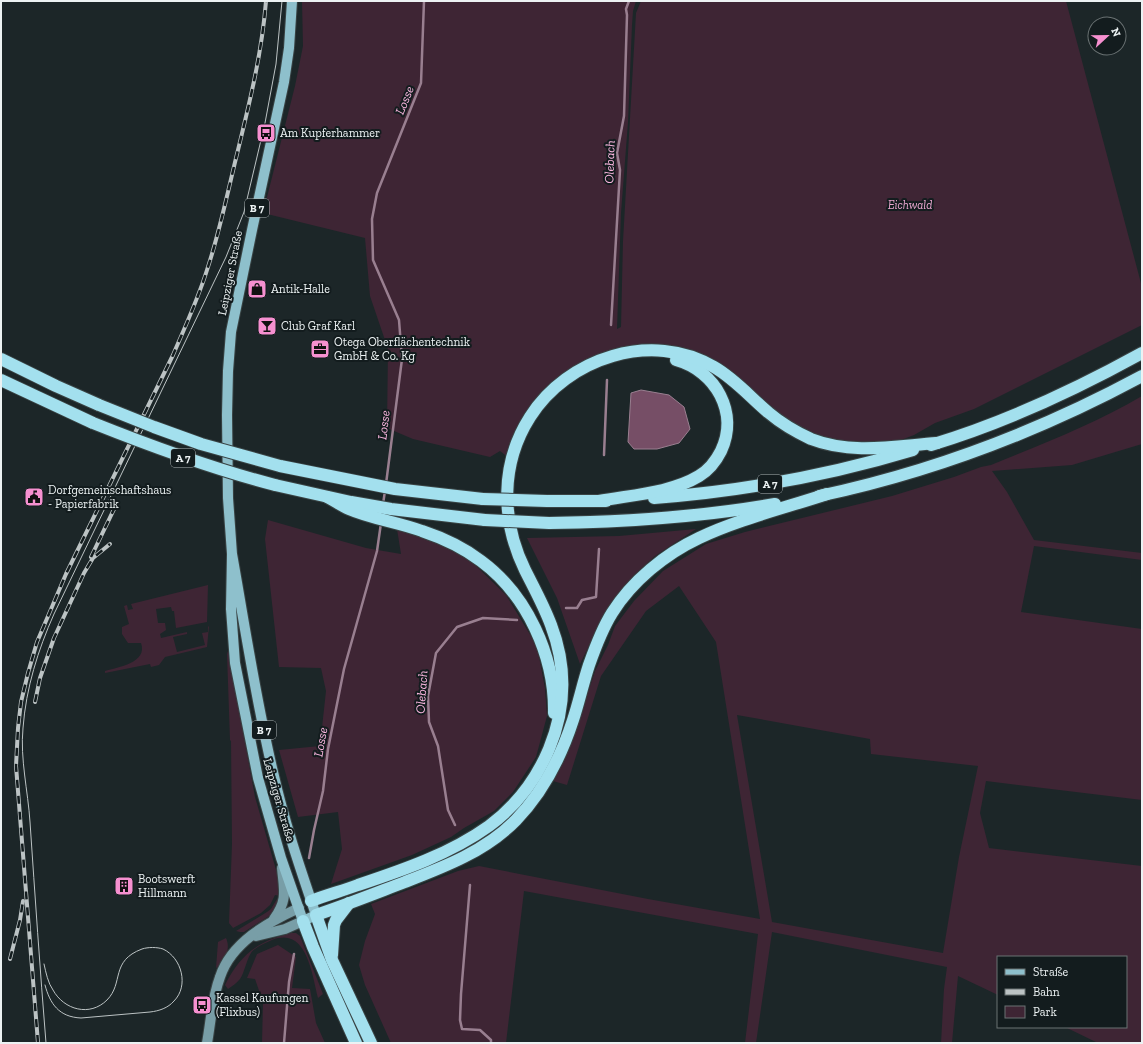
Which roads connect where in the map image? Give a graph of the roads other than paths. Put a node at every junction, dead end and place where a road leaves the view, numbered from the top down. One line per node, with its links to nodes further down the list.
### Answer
1 (292, 1): 10 (main road, Leipziger Straße / B 7)
2 (1142, 353): 6 (highway, A 7)
3 (1, 359): 8 (highway, A 7, bridge)
4 (1142, 376): 7 (highway, A 7)
5 (1, 380): 9 (highway, A 7, bridge)
6 (937, 443): 8 (highway, A 7); 11 (highway)
7 (827, 494): 9 (highway, A 7, bridge); 12 (highway)
8 (599, 501): 12 (highway)
9 (350, 506): 11 (highway)
10 (232, 554): 13 (main road, Leipziger Straße / B 7); 14 (main road, Leipziger Straße / B 7)
11 (549, 748): 14 (highway)
12 (561, 752): 15 (highway)
13 (281, 858): 16 (main road, Leipziger Straße / B 7); 18 (street)
14 (311, 901): 16 (main road); 17 (main road, B 7)
15 (349, 903): 17 (highway); 21 (highway)
16 (298, 908): 18 (street); 19 (main road, Leipziger Straße / B 7)
17 (316, 915): 19 (main road); 21 (highway, B 7)
18 (274, 920): 20 (street)
19 (303, 920): 20 (street); 23 (highway, B 7)
20 (250, 938): 22 (street)
21 (332, 960): 24 (highway, B 7)
22 (207, 1043)
23 (356, 1043)
24 (371, 1043)

